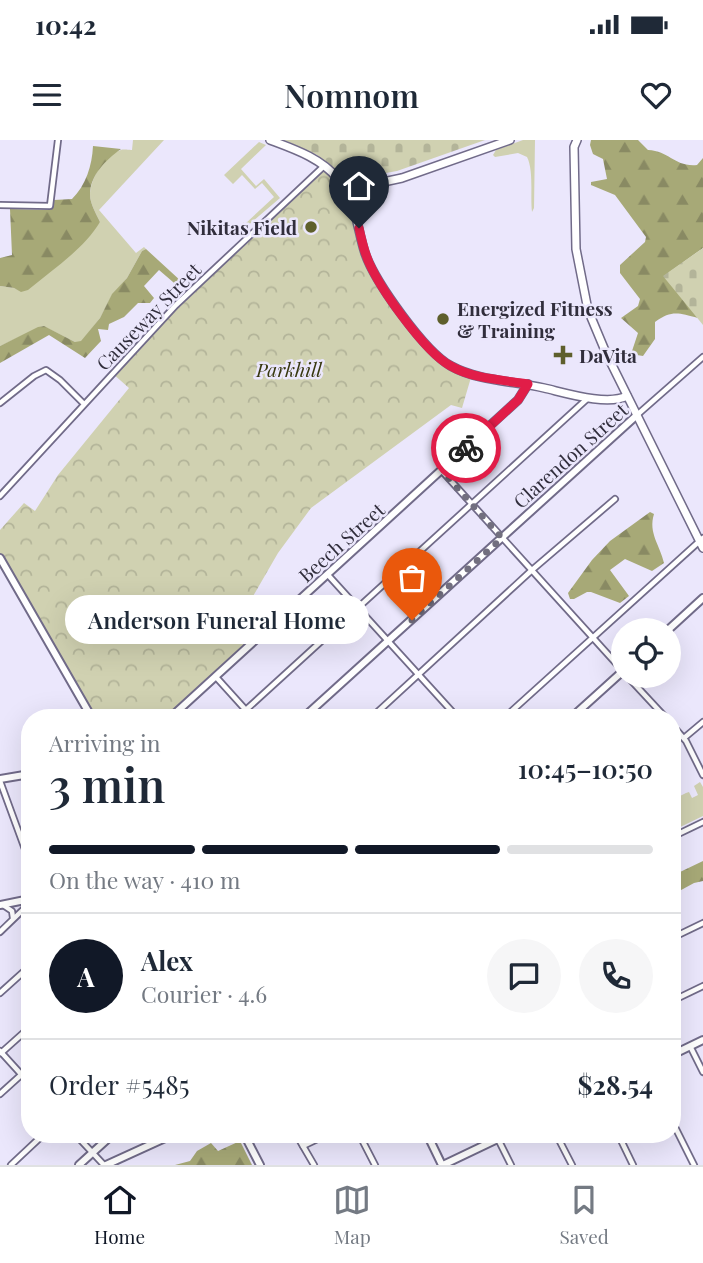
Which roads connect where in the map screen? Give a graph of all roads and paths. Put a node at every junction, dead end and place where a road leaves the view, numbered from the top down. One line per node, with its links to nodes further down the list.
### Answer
1 (58, 140): 7 (street)
2 (270, 140): 5 (main road)
3 (510, 140): 6 (main road)
4 (574, 143): 10 (main road)
5 (324, 165): 6 (main road); 13 (street, Causeway Street)
6 (346, 190): 9 (main road)
7 (0, 205)
8 (703, 357): 14 (street, Clarendon Street)
9 (528, 384): 11 (main road); 15 (street, Beech Street)
10 (627, 396): 11 (main road); 14 (main road)
11 (589, 397): 18 (street)
12 (0, 403): 13 (street)
13 (83, 403): 16 (street, Causeway Street)
14 (637, 415): 19 (street, Clarendon Street); 20 (main road)
15 (442, 471): 18 (street); 23 (street, Beech Street)
16 (0, 496)
17 (615, 499): 22 (street)
18 (472, 504): 19 (street); 25 (street)
19 (502, 538): 22 (street); 28 (street, Clarendon Street)
20 (702, 542): 27 (street)
21 (0, 558): 34 (street)
22 (532, 570): 27 (street); 30 (street)
23 (328, 575): 25 (street); 31 (street, Beech Street)
24 (703, 598): 26 (street)
25 (358, 607): 28 (street); 37 (street)
26 (681, 618)
27 (592, 637): 29 (street); 41 (street)
28 (388, 641): 30 (street); 38 (street, Clarendon Street)
29 (611, 658)
30 (418, 675): 39 (street); 40 (street)
31 (215, 676): 35 (street, Beech Street); 36 (street)
32 (611, 682): 42 (street)
33 (638, 688): 43 (street)
34 (87, 709)
35 (180, 709)
36 (244, 709)
37 (246, 709)
38 (313, 709)
39 (381, 709)
40 (450, 709)
41 (514, 709)
42 (581, 709)
43 (658, 709)
44 (703, 722): 46 (street)
45 (681, 734): 46 (street)
46 (684, 738): 47 (street)
47 (703, 775)
48 (21, 776): 49 (street)
49 (0, 780): 52 (street)
50 (703, 822): 51 (street)
51 (681, 833)
52 (21, 838)
53 (21, 902): 54 (street)
54 (1, 905): 56 (street)
55 (21, 911): 56 (street)
56 (12, 921): 58 (street)
57 (703, 923): 59 (street)
58 (0, 932)
59 (681, 934)
60 (21, 974): 62 (street)
61 (703, 986): 63 (street)
62 (0, 993)
63 (681, 997)
64 (21, 1035): 68 (street)
65 (703, 1040): 66 (street)
66 (690, 1046): 67 (street); 69 (street)
67 (681, 1050)
68 (1, 1052): 70 (street)
69 (703, 1072)
70 (21, 1075): 71 (street)
71 (0, 1094)
72 (681, 1139): 98 (street)
73 (34, 1143): 88 (street)
74 (84, 1143): 87 (street)
75 (103, 1143): 87 (street)
76 (154, 1143): 90 (street)
77 (249, 1143): 91 (street)
78 (301, 1143): 86 (street)
79 (309, 1143): 86 (street)
80 (364, 1143): 93 (street)
81 (432, 1143): 94 (street)
82 (490, 1143): 94 (street)
83 (500, 1143): 95 (street)
84 (561, 1143): 96 (street)
85 (622, 1143): 97 (street)
86 (303, 1146): 92 (street)
87 (93, 1152): 89 (street); 90 (street)
88 (11, 1165)
89 (79, 1165)
90 (105, 1165)
91 (260, 1165)
92 (314, 1165)
93 (376, 1165)
94 (443, 1165)
95 (511, 1165)
96 (572, 1165)
97 (633, 1165)
98 (694, 1165)

